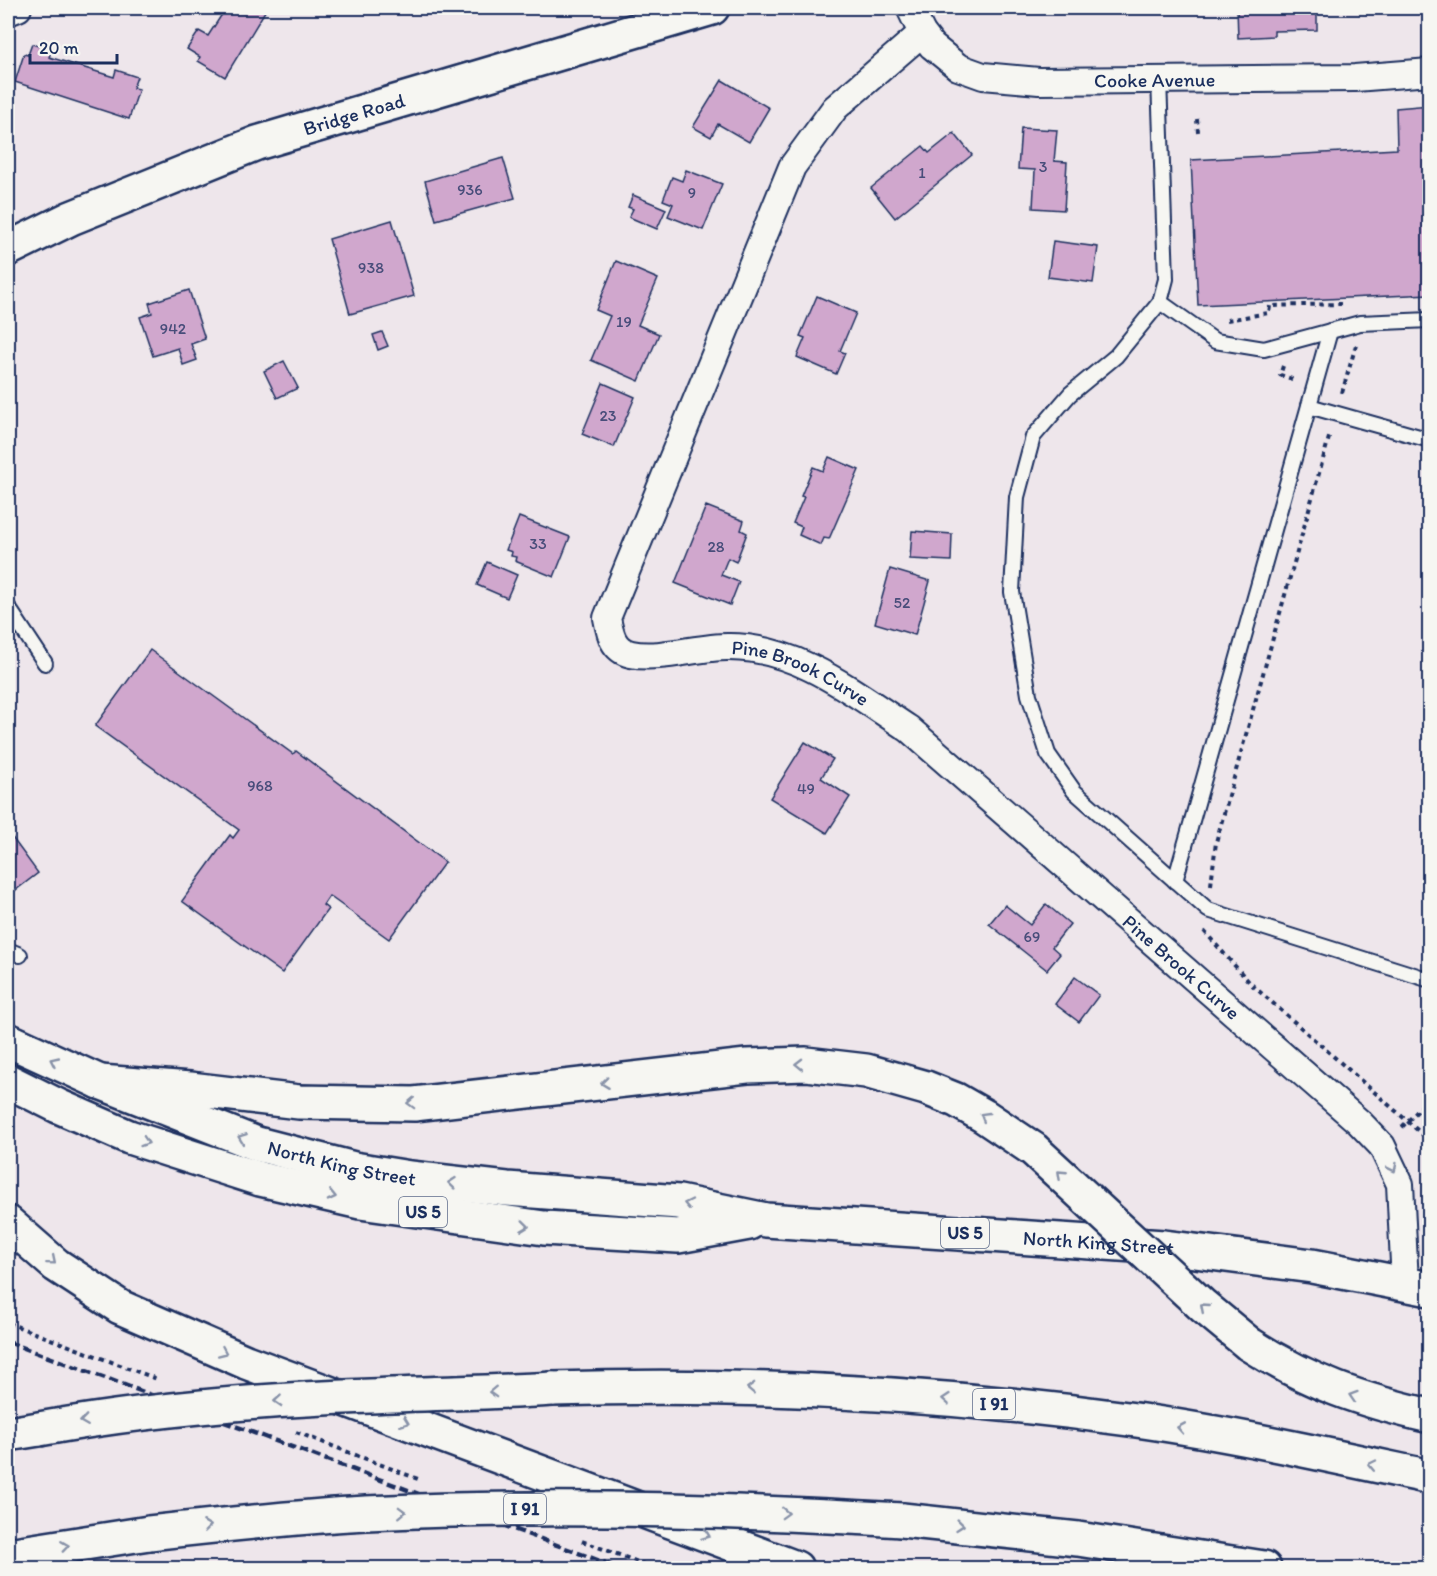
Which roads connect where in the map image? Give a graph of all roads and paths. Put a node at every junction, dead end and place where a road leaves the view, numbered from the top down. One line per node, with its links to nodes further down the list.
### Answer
1 (18, 8): 4 (street)
2 (712, 8): 10 (main road, Bridge Road)
3 (910, 8): 5 (street, Cooke Avenue)
4 (8, 12)
5 (922, 33): 7 (street, Cooke Avenue); 30 (street, Pine Brook Curve)
6 (1430, 72): 7 (street, Cooke Avenue)
7 (1159, 79): 11 (lane)
8 (1197, 119): 9 (path)
9 (1198, 132)
10 (8, 249)
11 (1161, 302): 15 (lane); 21 (lane)
12 (1430, 320): 14 (lane)
13 (1220, 321): 14 (path)
14 (1360, 323): 15 (lane); 17 (path)
15 (1330, 331): 16 (lane)
16 (1309, 406): 17 (lane); 21 (lane)
17 (1336, 413): 18 (lane); 22 (path)
18 (1430, 440)
19 (8, 608): 20 (lane)
20 (45, 663)
21 (1175, 881): 22 (lane)
22 (1208, 910): 23 (lane); 28 (path)
23 (1430, 980)
24 (8, 1040): 26 (main road, North King Street / US 5, one-way to 24)
25 (8, 1081): 31 (main road, North King Street / US 5, one-way to 31)
26 (100, 1082): 31 (main road, North King Street / US 5, one-way to 26); 36 (main road, one-way to 26, bridge)
27 (1430, 1098): 28 (path)
28 (1409, 1121): 29 (path); 30 (path)
29 (1430, 1141)
30 (1382, 1146): 33 (street, Pine Brook Curve, one-way to 33)
31 (766, 1220): 33 (main road, North King Street / US 5)
32 (8, 1223): 44 (main road, one-way to 44)
33 (1417, 1286)
34 (8, 1323): 35 (path)
35 (164, 1382)
36 (1430, 1416)
37 (286, 1429): 40 (path)
38 (23, 1431): 39 (main road, I 91, one-way to 38, bridge)
39 (1430, 1477)
40 (420, 1479)
41 (576, 1539): 43 (path)
42 (8, 1555): 45 (main road, I 91, one-way to 45, bridge)
43 (654, 1569)
44 (796, 1569)
45 (1264, 1569)

